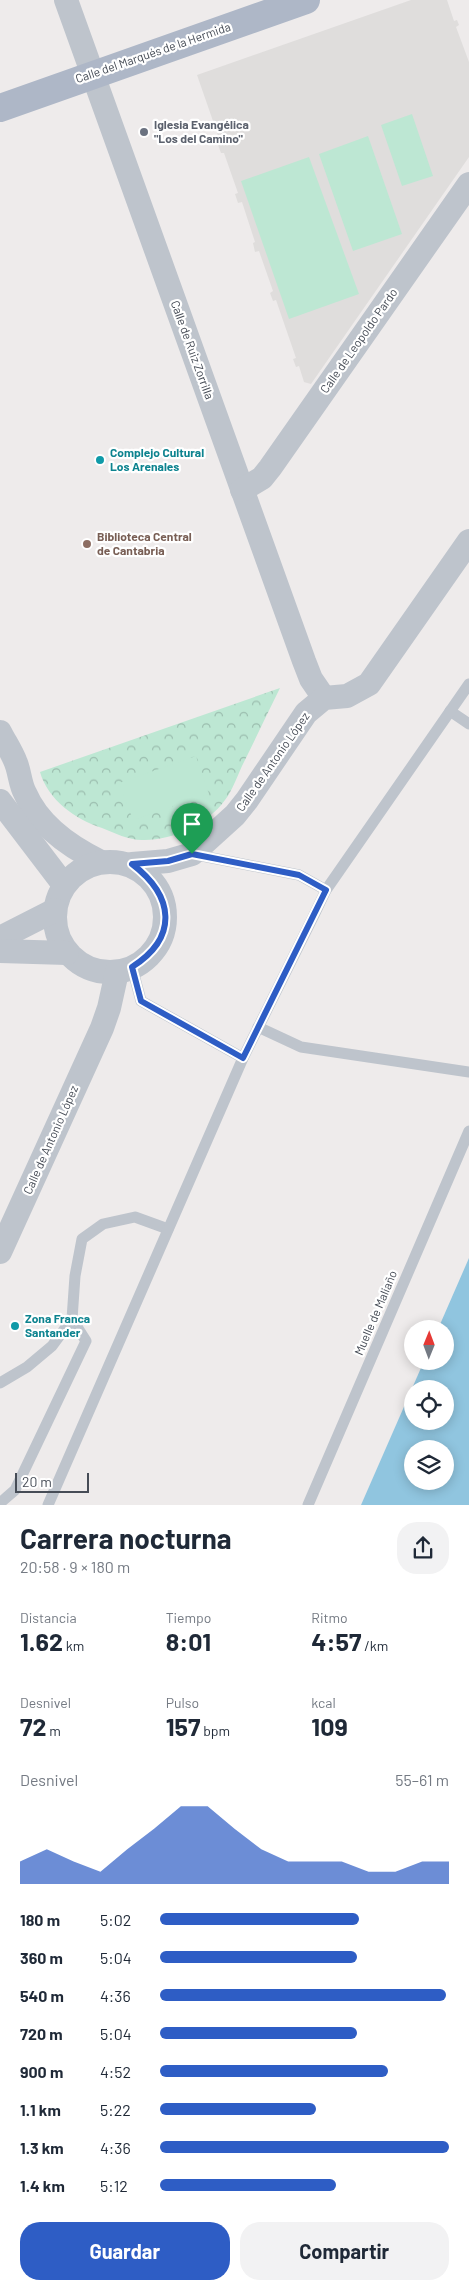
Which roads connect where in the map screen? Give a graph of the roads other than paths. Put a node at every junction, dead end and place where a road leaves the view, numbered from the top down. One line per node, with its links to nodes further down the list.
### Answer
1 (66, 0): 3 (street, Calle de Ruiz Zorrilla)
2 (306, 0): 3 (main road, Calle del Marqués de la Hermida)
3 (93, 74): 4 (main road, Calle del Marqués de la Hermida); 6 (street, Calle de Ruiz Zorrilla)
4 (0, 108)
5 (469, 184): 6 (street, Calle de Leopoldo Pardo)
6 (242, 490): 9 (street, Calle de Ruiz Zorrilla)
7 (469, 541): 9 (street)
8 (469, 684): 10 (lane)
9 (324, 698): 14 (street, Calle de Antonio López)
10 (450, 711): 11 (lane); 18 (lane)
11 (469, 724)
12 (0, 732): 15 (street)
13 (0, 801): 17 (street)
14 (192, 854): 16 (street, Calle de Antonio López); 18 (lane)
15 (101, 862): 16 (street); 17 (street)
16 (132, 864): 23 (street)
17 (64, 885): 19 (street)
18 (326, 890): 24 (lane)
19 (55, 910): 20 (street); 22 (street)
20 (0, 938)
21 (0, 952): 22 (street)
22 (67, 953): 23 (street)
23 (124, 970): 25 (lane); 29 (street, Calle de Antonio López)
24 (258, 1026): 25 (lane); 26 (lane)
25 (243, 1058): 28 (lane)
26 (469, 1072)
27 (469, 1131): 34 (lane, Muelle de Maliaño)
28 (168, 1229): 30 (lane); 33 (lane)
29 (0, 1252)
30 (72, 1319): 31 (lane); 32 (lane)
31 (0, 1383)
32 (0, 1503)
33 (48, 1505)
34 (308, 1505)

